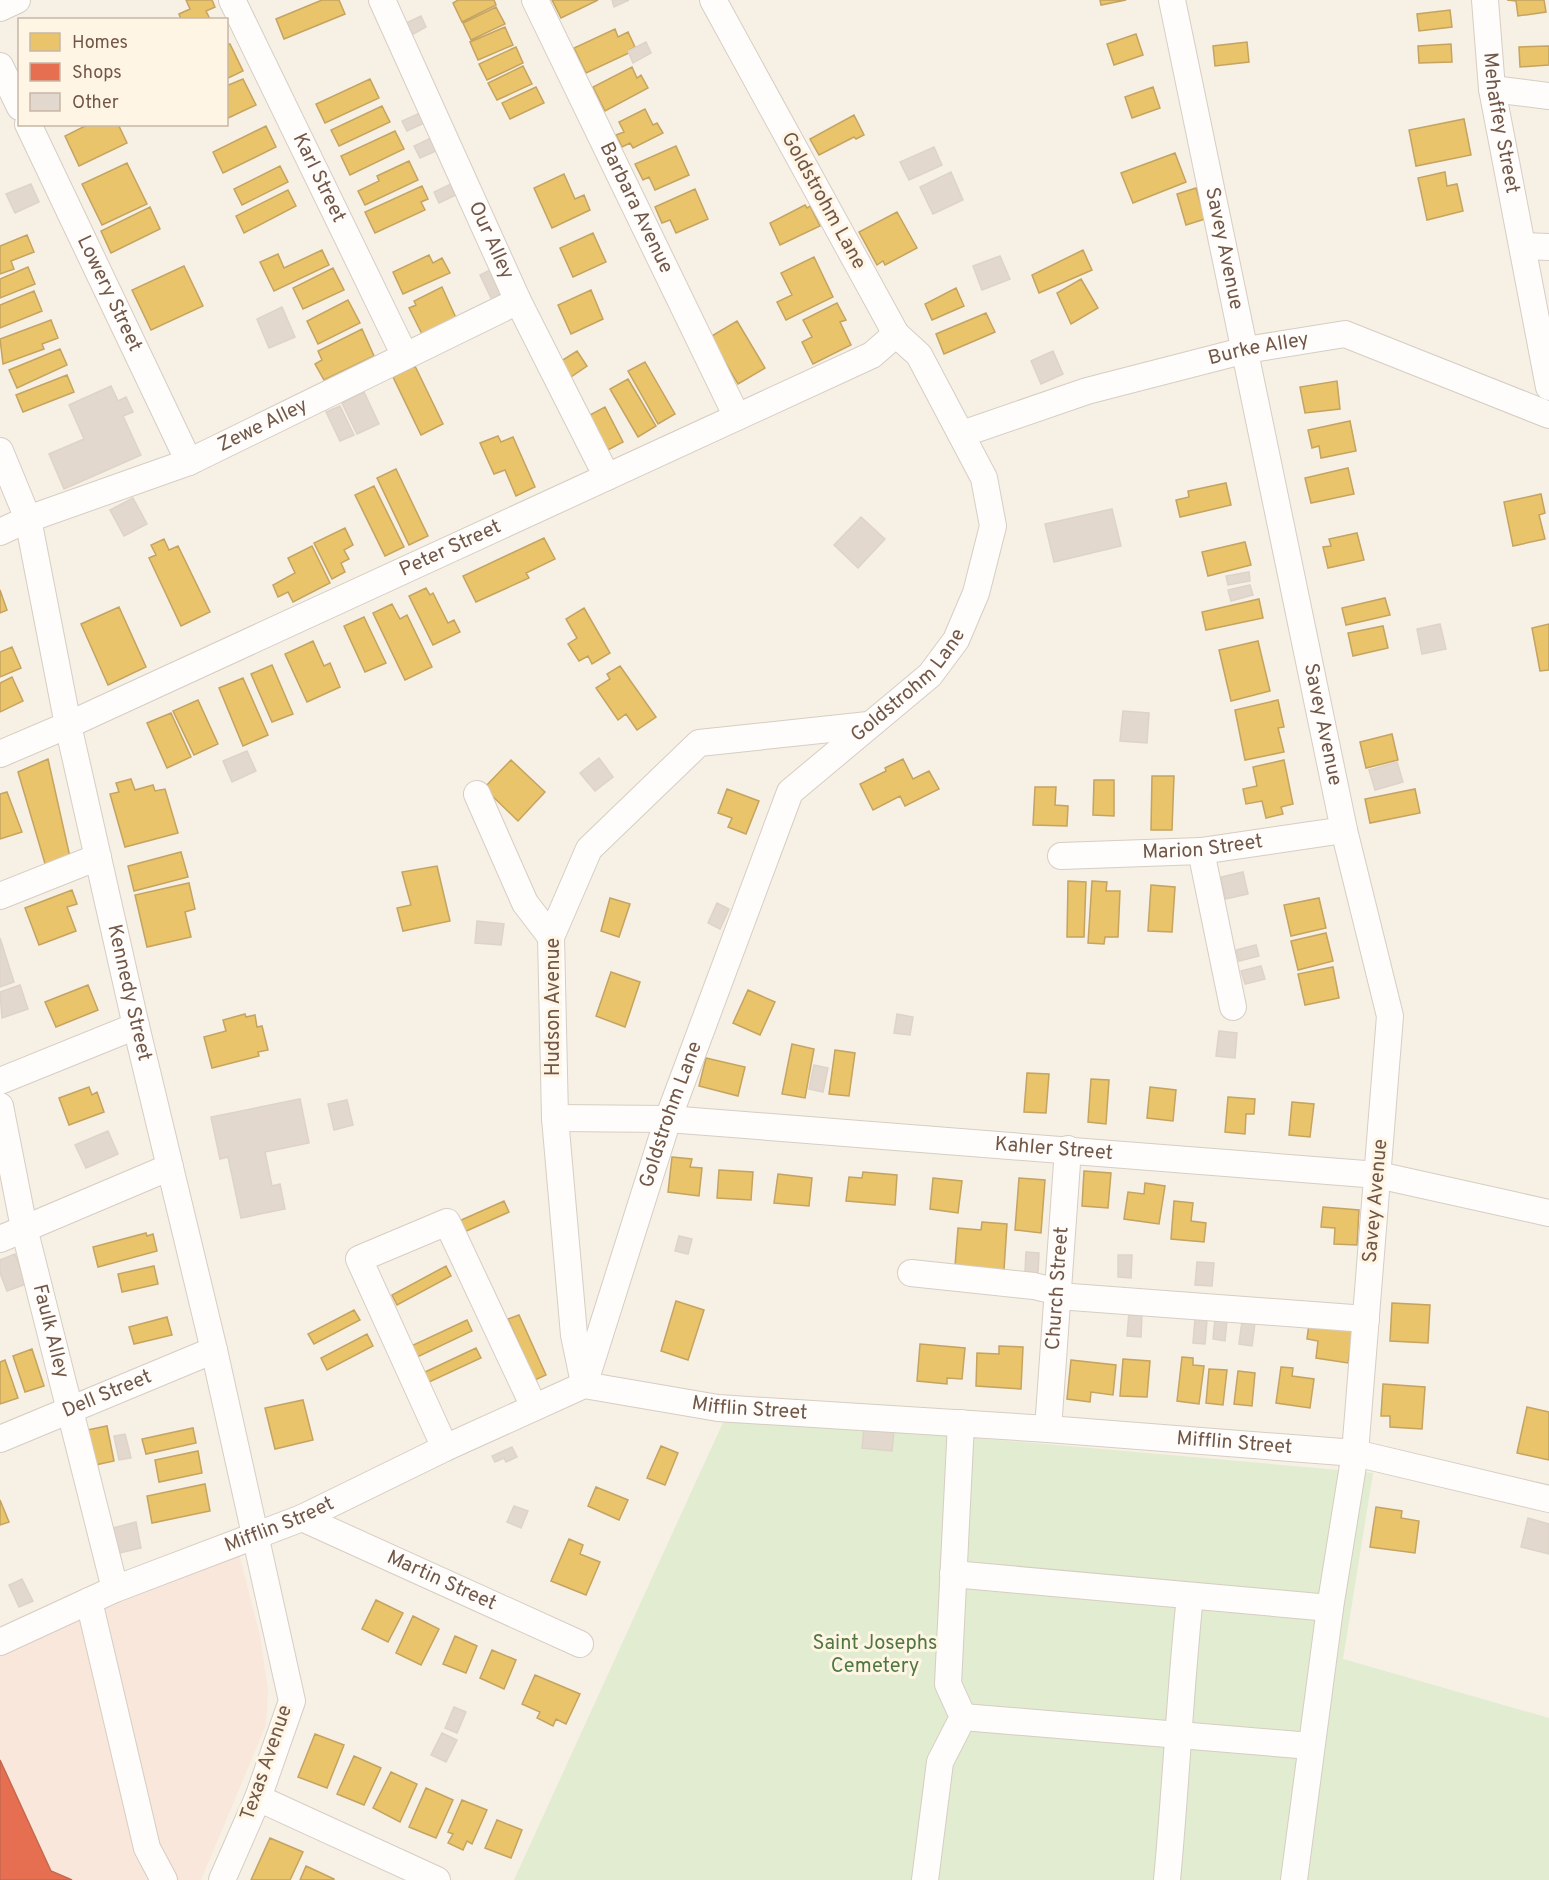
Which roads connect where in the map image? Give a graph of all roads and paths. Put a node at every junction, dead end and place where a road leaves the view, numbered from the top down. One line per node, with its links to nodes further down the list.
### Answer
1 (17, 0): 8 (street)
2 (232, 0): 19 (street, Karl Street)
3 (382, 0): 16 (street, Our Alley)
4 (535, 0): 22 (street, Barbara Avenue)
5 (712, 0): 17 (street, Goldstrohm Lane)
6 (1172, 0): 18 (street, Savey Avenue)
7 (1485, 0): 10 (street, Mehaffey Street)
8 (0, 8)
9 (0, 66): 12 (street)
10 (1492, 89): 11 (street); 14 (street, Mehaffey Street)
11 (1549, 96)
12 (18, 103)
13 (29, 126): 25 (street, Lowery Street)
14 (1524, 246): 15 (street); 20 (street, Mehaffey Street)
15 (1549, 247)
16 (518, 301): 19 (street, Zewe Alley); 26 (street, Our Alley)
17 (896, 334): 22 (street, Peter Street); 23 (street, Goldstrohm Lane)
18 (1246, 350): 21 (street, Burke Alley); 23 (street, Burke Alley); 33 (street, Savey Avenue)
19 (405, 356): 25 (street, Zewe Alley)
20 (1549, 387)
21 (1549, 415)
22 (737, 417): 26 (street, Peter Street)
23 (962, 434): 30 (street, Goldstrohm Lane)
24 (0, 451): 27 (street, Kennedy Street)
25 (189, 462): 27 (street, Zewe Alley)
26 (607, 477): 29 (street, Peter Street)
27 (28, 519): 28 (street, Zewe Alley); 29 (street, Kennedy Street)
28 (0, 532)
29 (68, 725): 31 (street, Peter Street); 36 (street, Kennedy Street)
30 (867, 725): 38 (street, Hudson Avenue); 44 (street, Goldstrohm Lane)
31 (0, 754)
32 (477, 794): 38 (street)
33 (1344, 830): 34 (street, Marion Street); 47 (street, Savey Avenue)
34 (1201, 851): 35 (street, Marion Street); 39 (street)
35 (1061, 856)
36 (98, 857): 37 (street); 40 (street, Kennedy Street)
37 (0, 896)
38 (551, 937): 43 (street, Hudson Avenue)
39 (1233, 1007)
40 (136, 1026): 41 (street); 46 (street, Kennedy Street)
41 (0, 1081)
42 (0, 1106): 49 (street, Faulk Alley)
43 (555, 1118): 44 (street, Kahler Street); 55 (street, Hudson Avenue)
44 (668, 1119): 45 (street, Kahler Street); 55 (street, Goldstrohm Lane)
45 (1068, 1149): 47 (street, Kahler Street); 52 (street, Church Street)
46 (170, 1167): 49 (street); 54 (street, Kennedy Street)
47 (1378, 1175): 48 (street, Kahler Street); 53 (street, Savey Avenue)
48 (1549, 1214)
49 (24, 1228): 50 (street); 57 (street, Faulk Alley)
50 (0, 1239)
51 (911, 1274): 52 (street)
52 (1058, 1294): 53 (street); 59 (street, Church Street)
53 (1366, 1319): 62 (street, Savey Avenue)
54 (214, 1350): 57 (street, Dell Street); 65 (street, Kennedy Street)
55 (584, 1385): 56 (street, Mifflin Street); 58 (street, Mifflin Street)
56 (534, 1407): 61 (street, Mifflin Street); 61 (street)
57 (71, 1411): 60 (street, Dell Street); 67 (street, Faulk Alley)
58 (961, 1423): 59 (street, Mifflin Street); 66 (street)
59 (1048, 1429): 62 (street, Mifflin Street)
60 (0, 1439)
61 (445, 1448): 64 (street, Mifflin Street)
62 (1355, 1453): 63 (street, Mifflin Street); 70 (street, Savey Avenue)
63 (1549, 1499)
64 (302, 1518): 65 (street, Mifflin Street); 72 (street, Martin Street)
65 (255, 1537): 67 (street, Mifflin Street); 76 (street, Texas Avenue)
66 (953, 1574): 68 (street); 73 (street)
67 (115, 1589): 69 (street, Mifflin Street)
68 (1190, 1596): 70 (street); 74 (street)
69 (89, 1601): 71 (street, Mifflin Street); 77 (street)
70 (1330, 1608): 75 (street, Savey Avenue)
71 (0, 1642)
72 (580, 1644)
73 (963, 1717): 74 (street); 80 (street)
74 (1179, 1735): 75 (street); 81 (street)
75 (1311, 1746): 82 (street, Savey Avenue)
76 (258, 1798): 78 (street, Texas Avenue); 79 (street)
77 (164, 1880)
78 (222, 1880)
79 (437, 1880)
80 (925, 1880)
81 (1167, 1880)
82 (1294, 1880)

